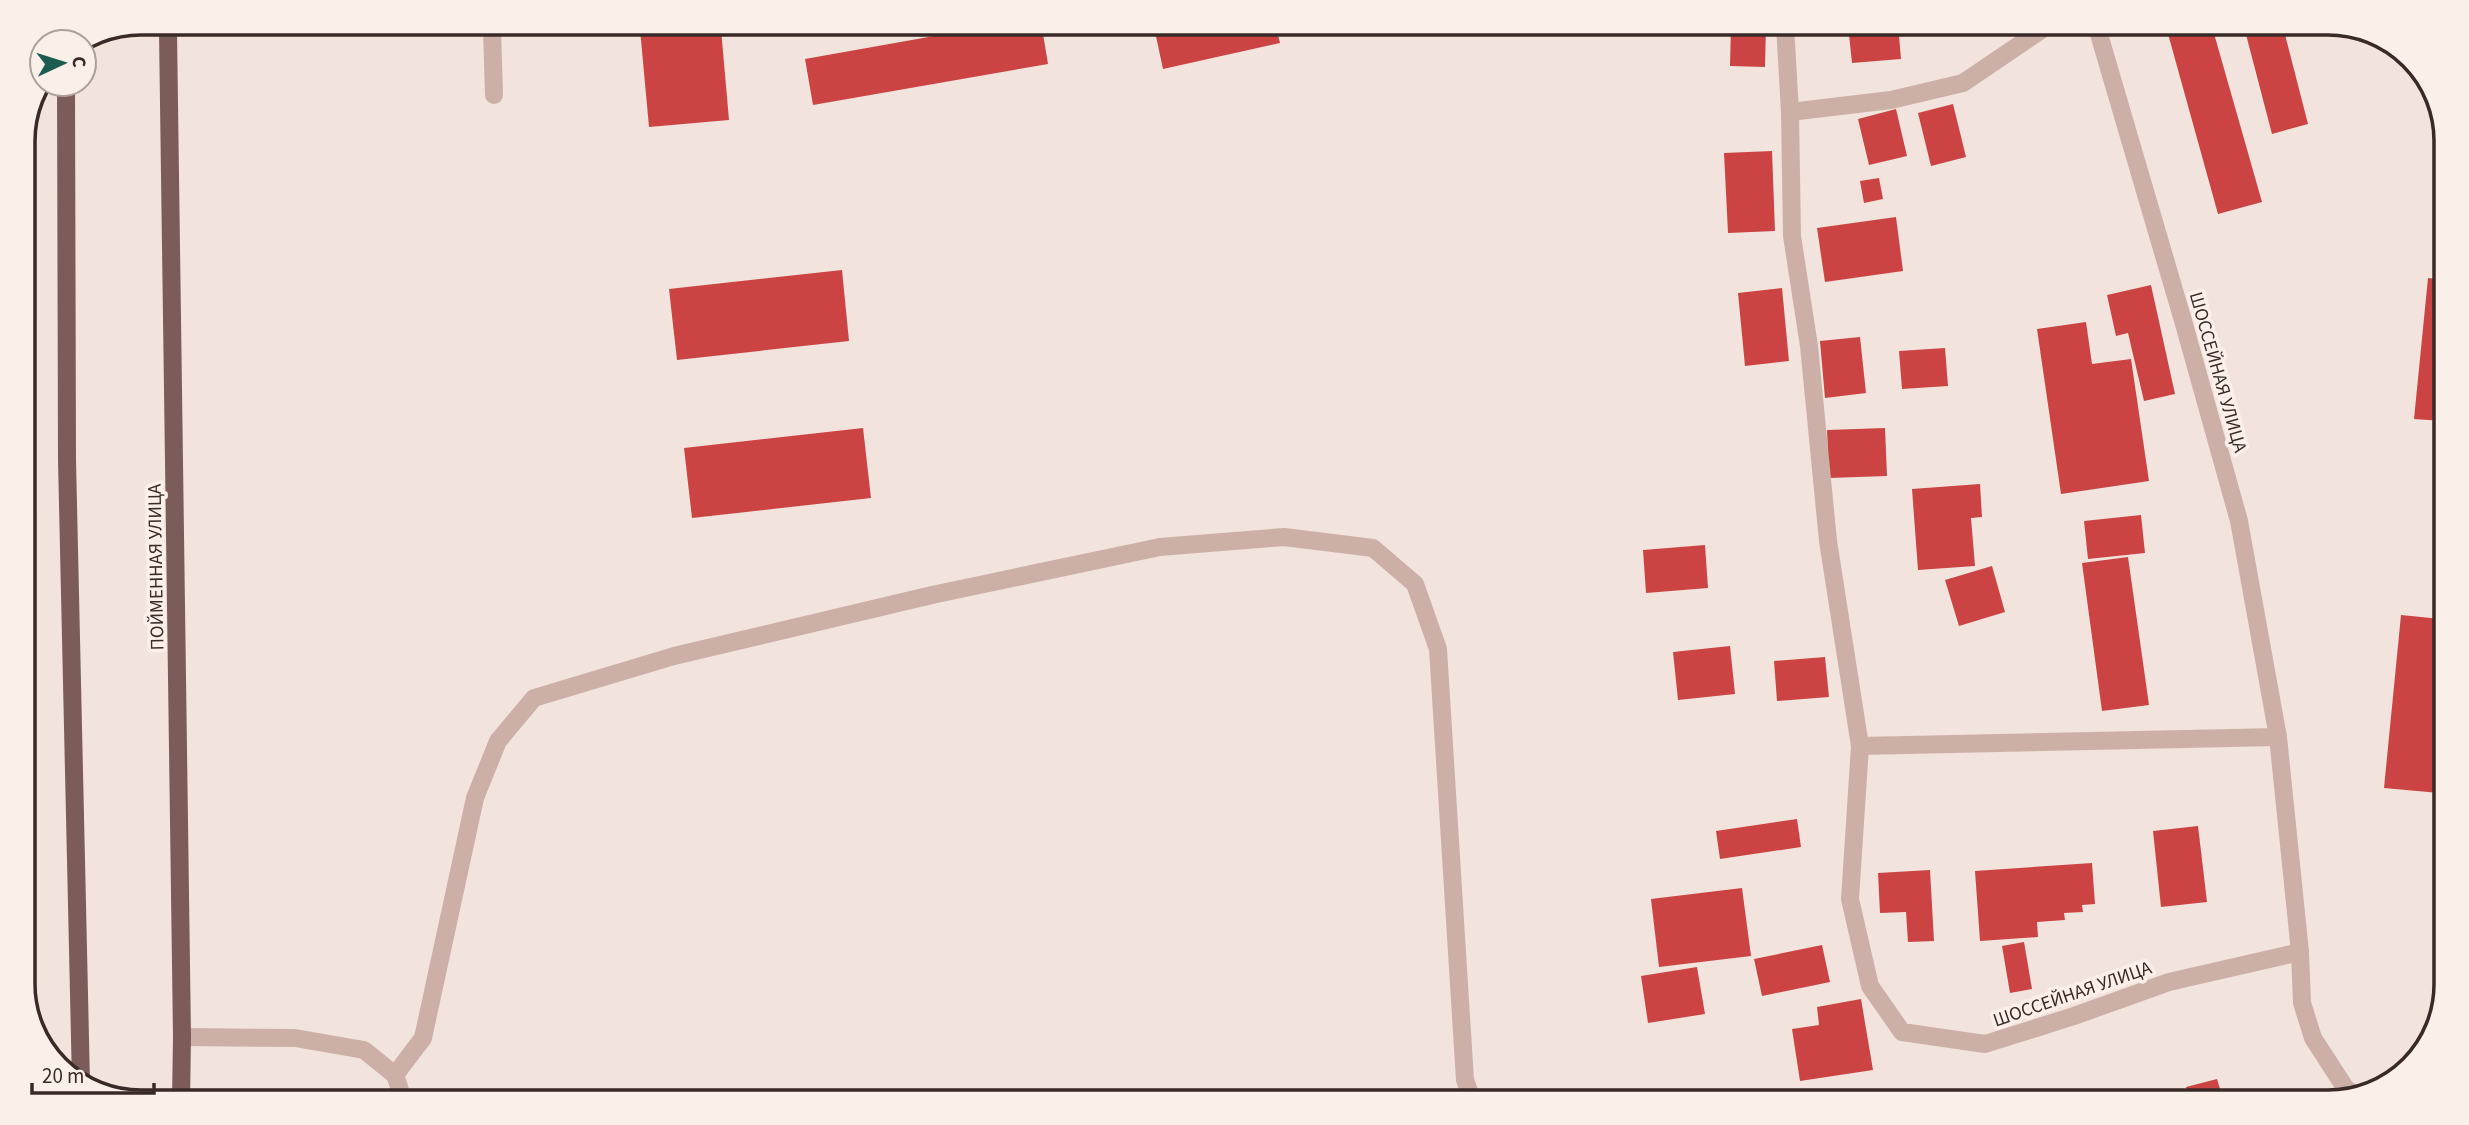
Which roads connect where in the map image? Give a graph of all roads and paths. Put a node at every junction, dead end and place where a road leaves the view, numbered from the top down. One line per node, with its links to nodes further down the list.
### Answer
1 (168, 35): 12 (main road, ПОЙМЕННАЯ УЛИЦА)
2 (492, 35): 6 (street)
3 (1786, 35): 8 (street, ШОССЕЙНАЯ УЛИЦА)
4 (2034, 35): 8 (street)
5 (2099, 35): 9 (street, ШОССЕЙНАЯ УЛИЦА)
6 (494, 95)
7 (66, 98): 13 (main road)
8 (1790, 112): 10 (street, ШОССЕЙНАЯ УЛИЦА)
9 (2278, 737): 10 (street); 11 (street, ШОССЕЙНАЯ УЛИЦА)
10 (1860, 746): 11 (street, ШОССЕЙНАЯ УЛИЦА)
11 (2300, 952): 15 (street, ШОССЕЙНАЯ УЛИЦА)
12 (182, 1037): 14 (street); 16 (main road, ПОЙМЕННАЯ УЛИЦА)
13 (81, 1071)
14 (395, 1074): 17 (street); 18 (street)
15 (2346, 1088)
16 (181, 1090)
17 (400, 1090)
18 (1469, 1090)

